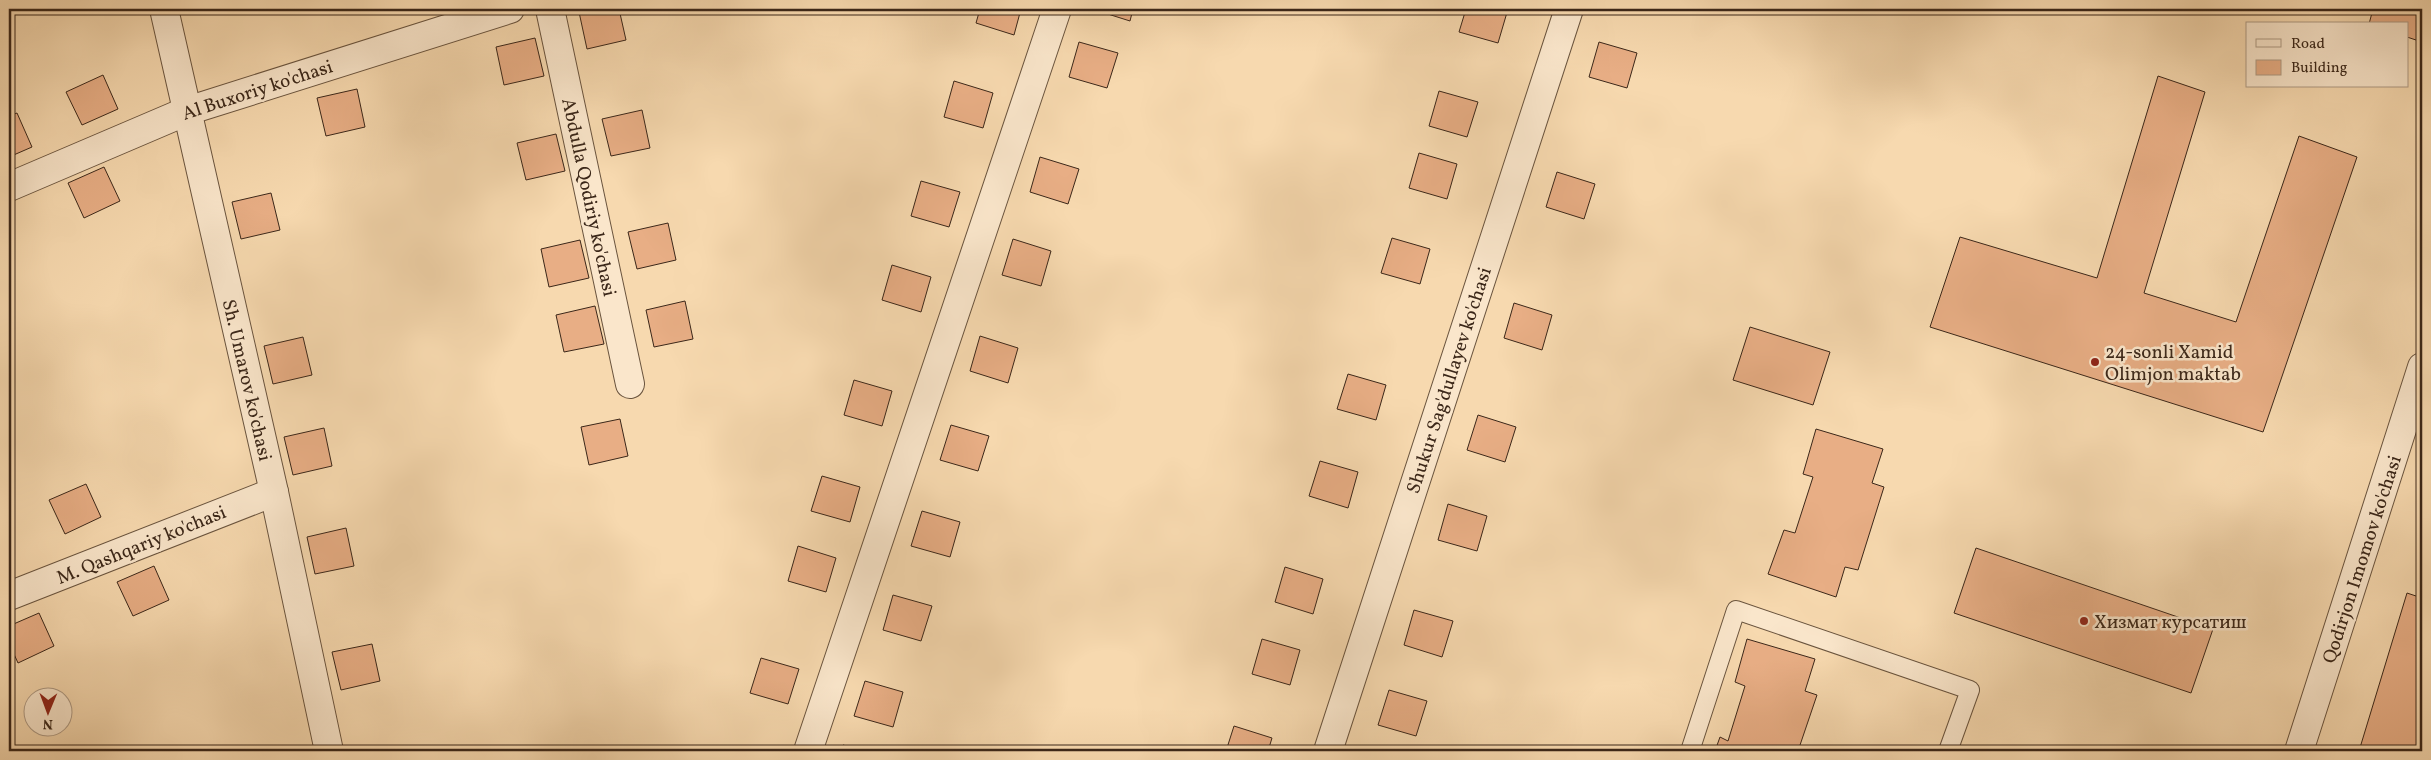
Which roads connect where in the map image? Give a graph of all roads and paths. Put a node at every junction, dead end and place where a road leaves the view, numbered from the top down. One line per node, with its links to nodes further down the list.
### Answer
1 (164, 9): 6 (street, Sh. Umarov ko'chasi)
2 (510, 9): 6 (street, Al Buxoriy ko'chasi)
3 (550, 9): 9 (street, Abdulla Qodiriy ko'chasi)
4 (1057, 9): 13 (street)
5 (1569, 9): 14 (street, Shukur Sag'dullayev ko'chasi)
6 (187, 111): 7 (street, Al Buxoriy ko'chasi); 10 (street, Sh. Umarov ko'chasi)
7 (9, 187)
8 (2422, 367): 17 (street, Qodirjon Imomov ko'chasi)
9 (630, 384)
10 (274, 492): 11 (street, M. Qashqariy ko'chasi); 12 (street, Sh. Umarov ko'chasi)
11 (9, 596)
12 (329, 751)
13 (808, 751)
14 (1328, 751)
15 (1690, 751): 16 (lane)
16 (1948, 751)
17 (2299, 751)

